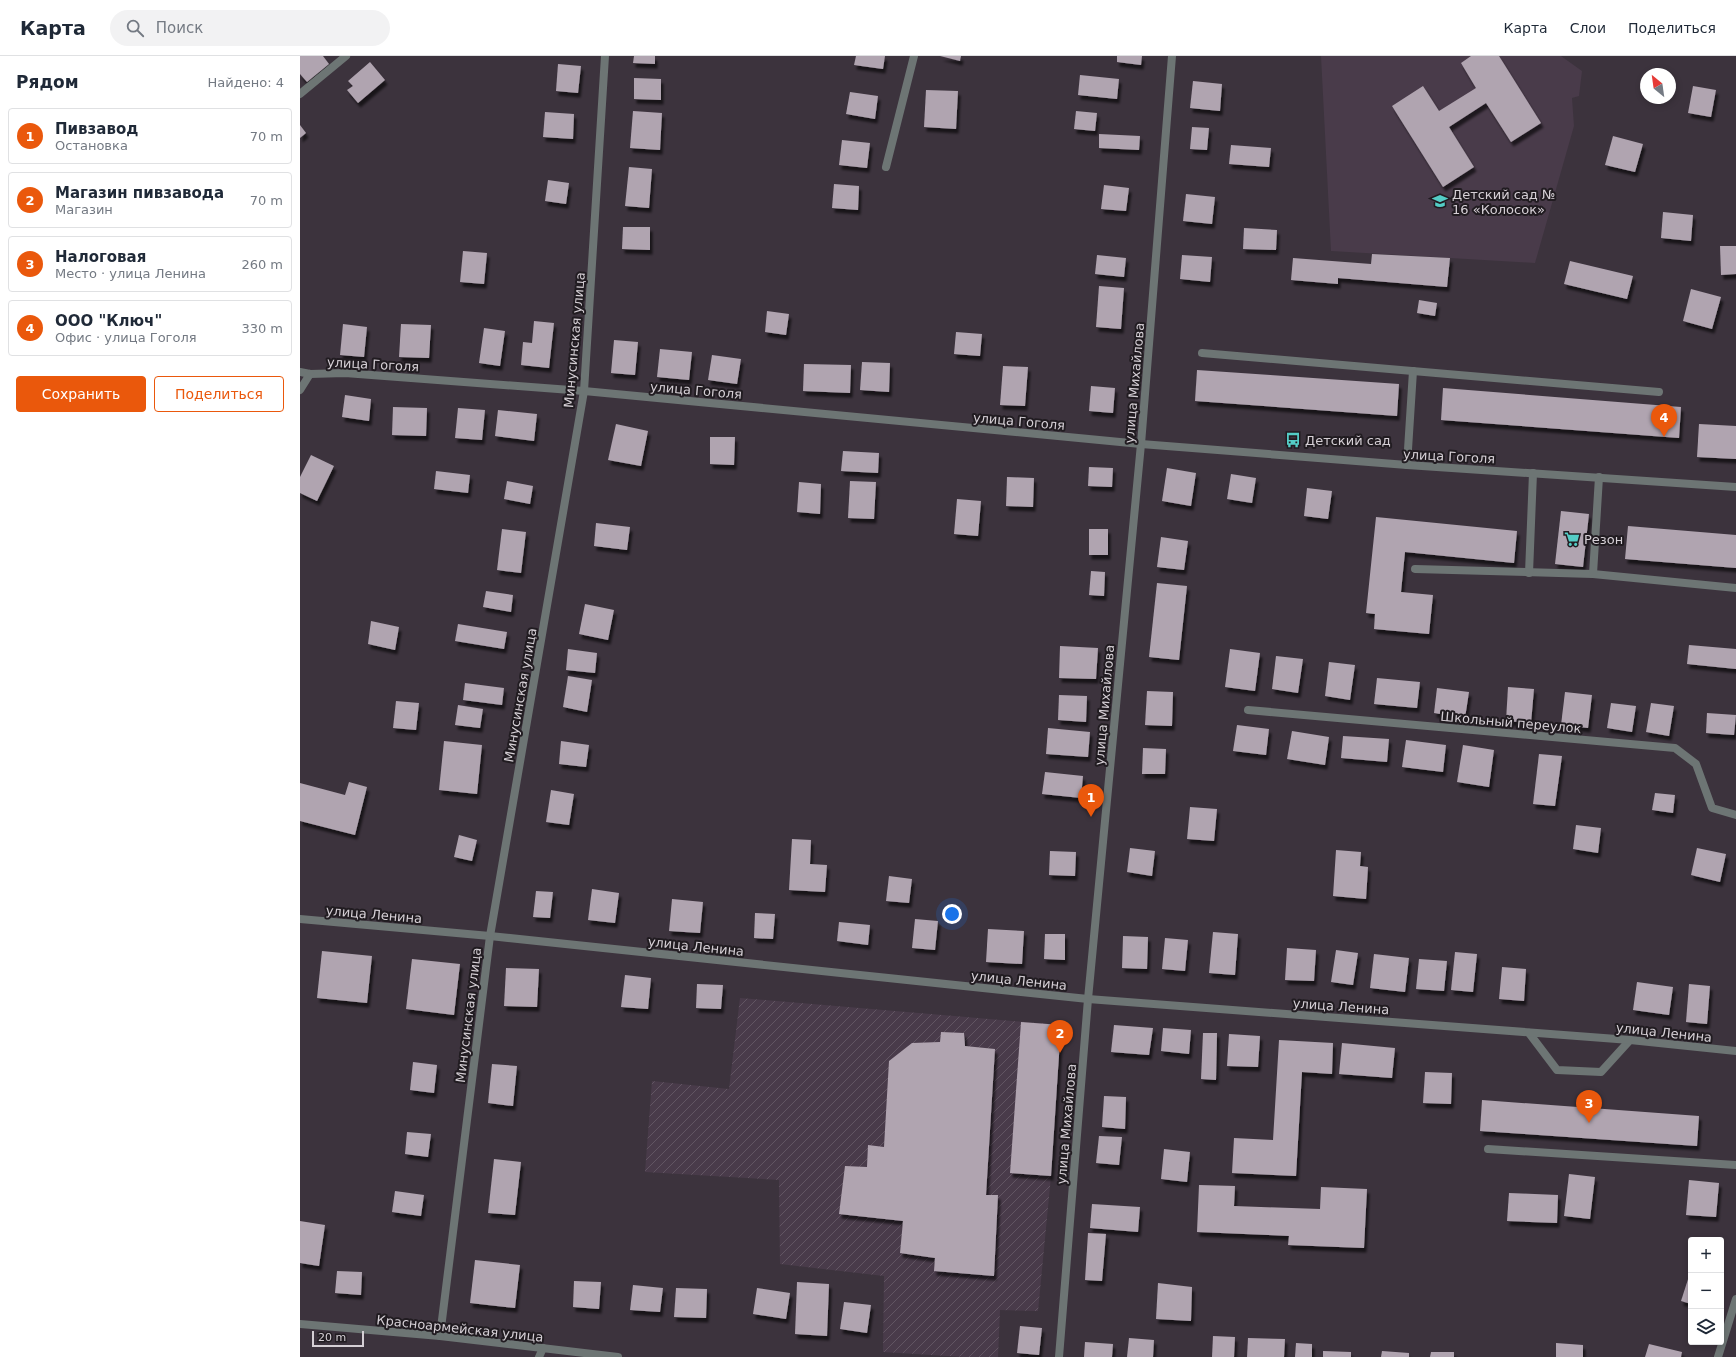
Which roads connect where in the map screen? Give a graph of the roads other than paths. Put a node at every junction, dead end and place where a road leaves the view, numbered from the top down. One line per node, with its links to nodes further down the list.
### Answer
1 (346, 56): 5 (street)
2 (604, 56): 12 (street, Минусинская улица)
3 (914, 56): 6 (street)
4 (1172, 56): 14 (street, улица Михайлова)
5 (300, 94)
6 (886, 167)
7 (1202, 353): 8 (street)
8 (1413, 371): 13 (street); 15 (street)
9 (300, 372): 10 (street, улица Гоголя)
10 (310, 374): 11 (street); 12 (street, улица Гоголя)
11 (300, 390)
12 (584, 391): 14 (street, улица Гоголя); 26 (street, Минусинская улица)
13 (1659, 392)
14 (1142, 444): 15 (street, улица Гоголя); 27 (street, улица Михайлова)
15 (1407, 465): 16 (street, улица Гоголя)
16 (1533, 473): 17 (street, улица Гоголя); 20 (street)
17 (1599, 477): 18 (street, улица Гоголя); 21 (street)
18 (1736, 487)
19 (1415, 569): 20 (street)
20 (1529, 573): 21 (street)
21 (1593, 574): 22 (street)
22 (1736, 588)
23 (1248, 710): 24 (street, Школьный переулок)
24 (1736, 815)
25 (300, 919): 26 (street, улица Ленина)
26 (490, 936): 27 (street, улица Ленина); 35 (street, Минусинская улица)
27 (1088, 999): 28 (street, улица Ленина); 39 (street, улица Михайлова)
28 (1529, 1033): 29 (street, улица Ленина); 29 (street)
29 (1630, 1040): 30 (street, улица Ленина)
30 (1736, 1051)
31 (1488, 1149): 32 (street)
32 (1736, 1165)
33 (1736, 1299): 40 (street)
34 (300, 1324): 35 (street, Красноармейская улица)
35 (440, 1336): 36 (street, Красноармейская улица)
36 (544, 1348): 37 (street); 38 (street, Красноармейская улица)
37 (539, 1357)
38 (618, 1357)
39 (1059, 1357)
40 (1718, 1357)

